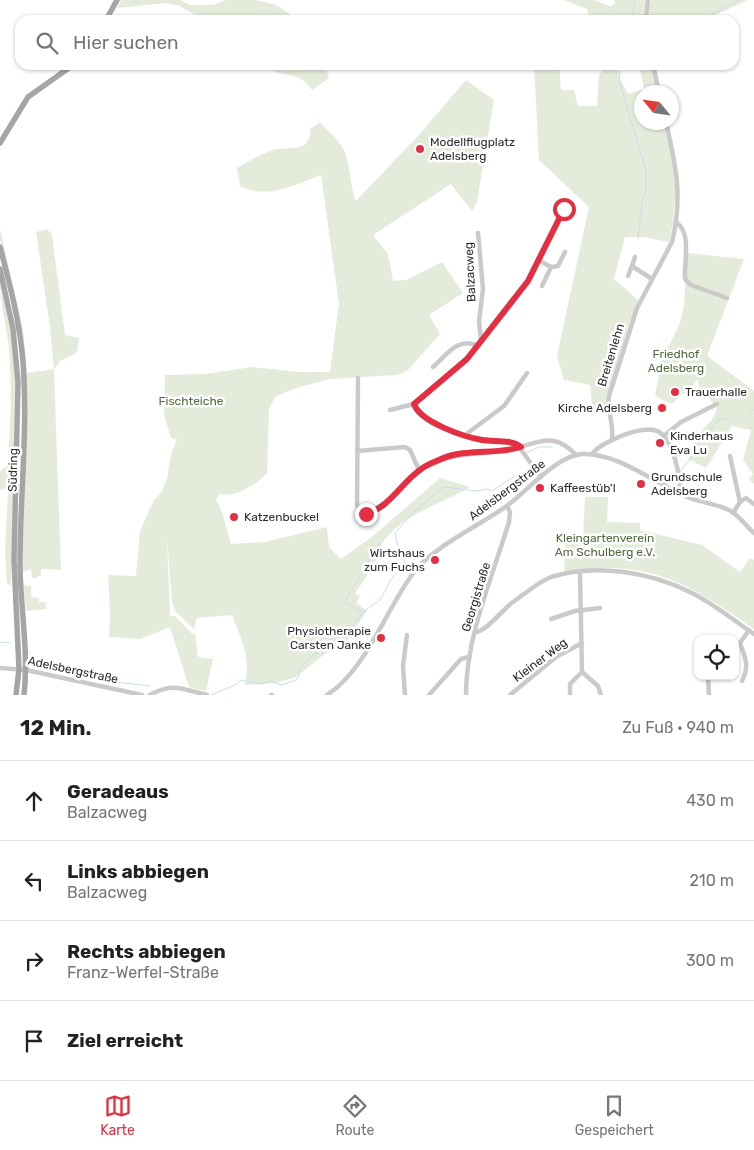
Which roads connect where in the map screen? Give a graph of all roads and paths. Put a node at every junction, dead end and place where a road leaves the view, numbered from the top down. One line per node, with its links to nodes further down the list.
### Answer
1 (117, 0): 3 (main road)
2 (648, 0): 4 (street)
3 (109, 15)
4 (646, 15)
5 (65, 70): 9 (main road)
6 (654, 70): 7 (street)
7 (657, 85)
8 (668, 130): 11 (street, Breitenlehn)
9 (0, 143)
10 (568, 202): 16 (street, Balzacweg)
11 (676, 222): 21 (street, Breitenlehn); 23 (street, Breitenlehn)
12 (478, 232): 24 (street, Balzacweg)
13 (0, 247): 40 (main road, Südring)
14 (565, 252): 18 (street)
15 (635, 257): 17 (street)
16 (540, 261): 18 (street); 24 (street, Balzacweg)
17 (632, 266): 20 (street); 21 (street)
18 (550, 267): 22 (street)
19 (0, 270): 40 (main road, Südring)
20 (628, 276)
21 (652, 279): 34 (street, Breitenlehn)
22 (542, 286)
23 (727, 298)
24 (481, 340): 25 (street, Balzacweg)
25 (478, 346): 26 (street); 29 (street, Balzacweg)
26 (433, 367)
27 (528, 373): 32 (street)
28 (358, 378): 36 (street)
29 (414, 404): 31 (street, Balzacweg); 32 (street)
30 (717, 404): 33 (street)
31 (390, 410)
32 (465, 435): 35 (street)
33 (665, 435): 34 (street); 44 (street)
34 (612, 440): 37 (street)
35 (521, 447): 38 (street); 41 (street); 43 (street)
36 (357, 451): 41 (street); 41 (street)
37 (592, 454): 38 (street, Adelsbergstraße); 45 (street, Adelsbergstraße)
38 (576, 455): 43 (street, Adelsbergstraße)
39 (730, 456): 47 (street)
40 (20, 465): 42 (main road, Südring)
41 (420, 470)
42 (20, 476): 64 (main road, Südring); 65 (main road, Südring)
43 (541, 477): 49 (street, Adelsbergstraße)
44 (678, 480): 45 (street); 46 (street)
45 (662, 484): 46 (street, Adelsbergstraße)
46 (679, 493): 50 (street, Adelsbergstraße)
47 (740, 502): 48 (street); 50 (street)
48 (754, 504)
49 (507, 506): 56 (street, Georgistraße); 74 (street, Adelsbergstraße)
50 (734, 513): 51 (street, Adelsbergstraße)
51 (754, 534)
52 (580, 573): 54 (street); 56 (street); 57 (street)
53 (600, 608): 54 (street)
54 (581, 610): 55 (street); 60 (street)
55 (551, 619)
56 (475, 632): 62 (street, Georgistraße)
57 (752, 632): 59 (street)
58 (407, 635): 75 (street)
59 (739, 642)
60 (582, 643): 66 (street); 78 (street, Kleiner Weg)
61 (739, 645): 68 (street)
62 (469, 657): 76 (street); 77 (street, Georgistraße)
63 (0, 668): 64 (street, Adelsbergstraße)
64 (19, 668): 65 (street, Adelsbergstraße); 69 (main road, Südring)
65 (26, 670): 70 (main road, Südring); 71 (street, Adelsbergstraße)
66 (582, 672): 79 (street); 80 (street)
67 (708, 680): 81 (street)
68 (742, 681)
69 (16, 695)
70 (24, 695)
71 (142, 695)
72 (150, 695): 73 (street)
73 (207, 695)
74 (327, 695)
75 (405, 695)
76 (429, 695)
77 (466, 695)
78 (510, 695)
79 (570, 695)
80 (601, 695)
81 (709, 695)

